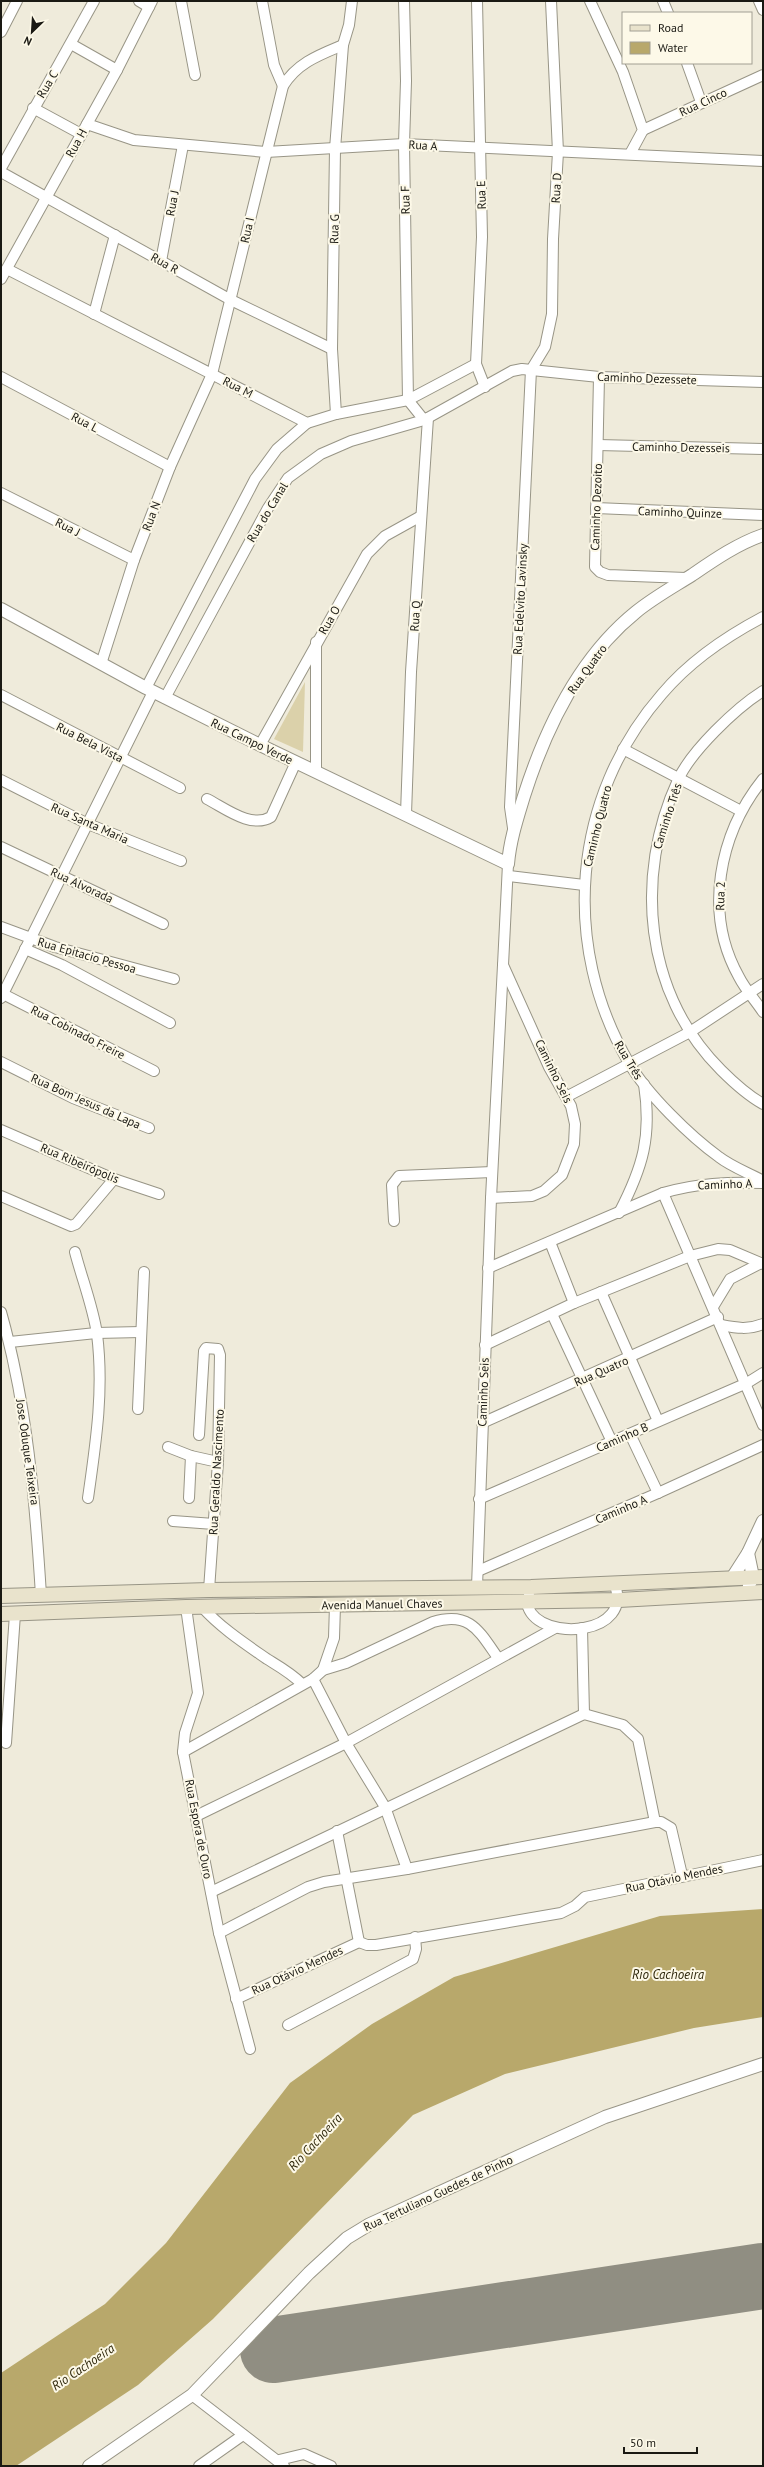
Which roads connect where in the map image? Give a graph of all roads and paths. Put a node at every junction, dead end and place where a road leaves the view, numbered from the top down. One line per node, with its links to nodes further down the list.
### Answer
1 (17, 1): 16 (street)
2 (94, 1): 17 (street, Rua C)
3 (139, 1): 13 (street)
4 (181, 1): 21 (street)
5 (262, 1): 23 (street)
6 (352, 1): 18 (street)
7 (404, 1): 29 (street, Rua F)
8 (477, 1): 31 (street, Rua E)
9 (551, 1): 34 (street, Rua D)
10 (590, 1): 27 (street)
11 (663, 1): 15 (street)
12 (759, 1): 14 (street)
13 (150, 4): 20 (street, Rua H)
14 (763, 10)
15 (668, 12)
16 (1, 32)
17 (71, 44): 20 (street); 25 (street, Rua C)
18 (343, 45): 23 (street); 32 (street, Rua G)
19 (687, 64): 24 (street)
20 (117, 70): 26 (street, Rua H)
21 (195, 75)
22 (763, 75): 24 (street, Rua Cinco)
23 (283, 86): 33 (street, Rua I)
24 (701, 102): 27 (street, Rua Cinco)
25 (33, 108): 28 (street); 37 (street, Rua C)
26 (87, 124): 28 (street, Rua H); 30 (street, Rua A)
27 (643, 130): 35 (street)
28 (81, 134): 39 (street, Rua H)
29 (404, 144): 31 (street, Rua A); 32 (street, Rua A); 54 (street, Rua F)
30 (183, 145): 33 (street, Rua A); 41 (street, Rua J)
31 (479, 148): 34 (street, Rua A); 47 (street, Rua E)
32 (335, 149): 33 (street, Rua A); 46 (street, Rua G)
33 (266, 152): 44 (street, Rua I)
34 (558, 152): 35 (street, Rua A); 48 (street, Rua D)
35 (630, 154): 36 (street, Rua A)
36 (763, 161)
37 (1, 168)
38 (1, 172): 39 (street, Rua R)
39 (45, 197): 40 (street, Rua R); 42 (street, Rua H)
40 (115, 235): 41 (street, Rua R); 45 (street)
41 (161, 261): 44 (street, Rua R)
42 (7, 269): 43 (street, Rua H); 45 (street, Rua M)
43 (1, 279)
44 (231, 300): 46 (street, Rua R); 49 (street, Rua I)
45 (94, 314): 49 (street, Rua M)
46 (332, 350): 55 (street, Rua G)
47 (476, 364): 53 (street, Rua E); 54 (street)
48 (531, 370): 51 (street, Caminho Dezessete); 53 (street, Caminho Dezessete); 89 (street, Rua Edelvito Lavinsky)
49 (212, 374): 57 (street, Rua M); 60 (street, Rua N)
50 (1, 377): 60 (street, Rua L)
51 (599, 377): 52 (street, Caminho Dezessete); 58 (street, Caminho Dezoito)
52 (763, 382)
53 (485, 387): 56 (street, Rua do Canal)
54 (408, 400): 55 (street); 56 (street)
55 (336, 414): 57 (street)
56 (426, 419): 64 (street, Rua Q); 75 (street, Rua do Canal)
57 (307, 423): 72 (street, Rua do Canal)
58 (598, 445): 59 (street, Caminho Dezesseis); 62 (street, Caminho Dezoito)
59 (763, 449)
60 (170, 467): 66 (street, Rua N)
61 (1, 493): 66 (street, Rua J)
62 (596, 508): 63 (street, Caminho Quinze); 67 (street, Caminho Dezoito)
63 (763, 515)
64 (421, 516): 70 (street, Rua O); 87 (street, Rua Q)
65 (763, 535): 67 (street, Rua Quatro)
66 (134, 560): 71 (street, Rua N)
67 (686, 578): 89 (street, Rua Quatro)
68 (1, 609): 71 (street, Rua Campo Verde)
69 (763, 617): 77 (street, Caminho Quatro)
70 (316, 642): 76 (street, Rua O); 80 (street)
71 (101, 664): 72 (street, Rua Campo Verde)
72 (149, 690): 75 (street, Rua Campo Verde); 78 (street, Rua do Canal)
73 (763, 690): 81 (street, Caminho Três)
74 (1, 695): 78 (street, Rua Bela Vista)
75 (165, 698): 76 (street, Rua Campo Verde)
76 (260, 745): 79 (street, Rua Campo Verde)
77 (623, 749): 81 (street); 94 (street, Caminho Quatro)
78 (119, 757): 84 (street, Rua Bela Vista); 88 (street, Rua do Canal)
79 (296, 762): 80 (street, Rua Campo Verde); 85 (street)
80 (316, 771): 87 (street, Rua Campo Verde)
81 (678, 778): 86 (street); 106 (street, Caminho Três)
82 (763, 779): 86 (street, Rua 2)
83 (1, 780): 88 (street, Rua Santa Maria)
84 (180, 788)
85 (207, 799)
86 (741, 810): 102 (street, Rua 2)
87 (406, 814): 92 (street, Rua Campo Verde)
88 (88, 824): 91 (street, Rua Santa Maria); 93 (street, Rua do Canal)
89 (513, 828): 92 (street, Rua Quatro)
90 (1, 847): 93 (street, Rua Alvorada)
91 (181, 861)
92 (509, 870): 94 (street); 99 (street, Caminho Seis)
93 (61, 876): 95 (street, Rua Alvorada); 97 (street, Rua do Canal)
94 (584, 885): 108 (street, Rua Três)
95 (163, 924)
96 (1, 927): 97 (street, Rua Epitacio Pessoa)
97 (30, 939): 98 (street, Rua do Canal); 100 (street, Rua Epitacio Pessoa)
98 (25, 949): 103 (street, Rua do Canal); 105 (street)
99 (503, 965): 111 (street, Caminho Seis); 115 (street, Caminho Seis)
100 (174, 979)
101 (763, 984): 102 (street)
102 (750, 992): 104 (street, Rua 2); 106 (street)
103 (2, 995): 109 (street, Rua Cobinado Freire)
104 (763, 1012)
105 (170, 1023)
106 (690, 1032): 108 (street); 112 (street, Caminho Três)
107 (1, 1062): 113 (street, Rua Bom Jesus da Lapa)
108 (629, 1064): 110 (street, Rua Três); 111 (street)
109 (154, 1071)
110 (644, 1084): 117 (street, Rua Três); 122 (street)
111 (566, 1097): 121 (street, Caminho Seis)
112 (763, 1104)
113 (149, 1128)
114 (1, 1130): 116 (street, Rua Ribeirópolis)
115 (492, 1172): 121 (street, Caminho Seis); 123 (street)
116 (114, 1178): 119 (street, Rua Ribeirópolis); 120 (street)
117 (763, 1182): 118 (street, Caminho A)
118 (663, 1193): 122 (street, Caminho A); 126 (street)
119 (159, 1194)
120 (1, 1196)
121 (491, 1198): 128 (street, Caminho Seis)
122 (619, 1213): 124 (street, Caminho A)
123 (394, 1221)
124 (550, 1242): 128 (street, Caminho A); 131 (street)
125 (75, 1252): 138 (street)
126 (690, 1256): 127 (street); 130 (street); 132 (street)
127 (762, 1263): 132 (street)
128 (488, 1268): 140 (street, Caminho Seis)
129 (144, 1272): 137 (street)
130 (601, 1292): 131 (street); 141 (street)
131 (574, 1303): 134 (street)
132 (713, 1306): 135 (street)
133 (1, 1312): 139 (street, Jose Oduque Teixeira)
134 (552, 1314): 140 (street); 143 (street)
135 (720, 1321): 136 (street); 141 (street, Rua Quatro); 144 (street)
136 (763, 1324)
137 (141, 1332): 138 (street); 145 (street)
138 (96, 1333): 139 (street); 157 (street)
139 (10, 1342): 173 (street, Jose Oduque Teixeira)
140 (485, 1345): 147 (street, Caminho Seis)
141 (631, 1358): 143 (street, Rua Quatro); 146 (street)
142 (763, 1373): 144 (street, Caminho B)
143 (583, 1379): 147 (street, Rua Quatro); 151 (street)
144 (747, 1383): 146 (street, Caminho B); 148 (street)
145 (138, 1409)
146 (658, 1421): 149 (street, Caminho B)
147 (482, 1423): 159 (street, Caminho Seis)
148 (763, 1425)
149 (630, 1434): 151 (street, Caminho B); 156 (street)
150 (199, 1435): 155 (street, Rua Geraldo Nascimento)
151 (612, 1442): 159 (street, Caminho B)
152 (763, 1445): 156 (street, Caminho A)
153 (168, 1447): 154 (street)
154 (191, 1456): 155 (street); 158 (street)
155 (218, 1462): 162 (street, Rua Geraldo Nascimento)
156 (658, 1493): 164 (street, Caminho A)
157 (88, 1498)
158 (189, 1498)
159 (479, 1499): 164 (street, Caminho Seis)
160 (763, 1521): 163 (street)
161 (174, 1522): 162 (street)
162 (214, 1524): 170 (street, Rua Geraldo Nascimento)
163 (748, 1554): 165 (street); 166 (street)
164 (478, 1571): 168 (street, Caminho Seis)
165 (758, 1577): 166 (main road, Avenida Manuel Chaves); 171 (street)
166 (732, 1578): 167 (main road, Avenida Manuel Chaves)
167 (614, 1583): 169 (main road, Avenida Manuel Chaves); 175 (street)
168 (477, 1587): 169 (main road, Avenida Manuel Chaves); 170 (main road, Avenida Manuel Chaves)
169 (531, 1587): 176 (street)
170 (209, 1590): 173 (main road, Avenida Manuel Chaves)
171 (745, 1592): 172 (main road, Avenida Manuel Chaves); 175 (main road, Avenida Manuel Chaves)
172 (763, 1592)
173 (41, 1595): 174 (main road, Avenida Manuel Chaves)
174 (1, 1596)
175 (619, 1600): 176 (main road, Avenida Manuel Chaves); 182 (street)
176 (528, 1602): 177 (main road, Avenida Manuel Chaves); 181 (street)
177 (335, 1605): 178 (main road, Avenida Manuel Chaves); 184 (street)
178 (202, 1607): 179 (main road, Avenida Manuel Chaves); 186 (street)
179 (186, 1608): 180 (main road, Avenida Manuel Chaves); 190 (street, Rua Espora de Ouro)
180 (8, 1614): 188 (street)
181 (555, 1628): 182 (street); 183 (street)
182 (582, 1628): 187 (street)
183 (498, 1658): 184 (street); 189 (street)
184 (323, 1670): 185 (street)
185 (313, 1680): 186 (street); 189 (street)
186 (302, 1684): 190 (street)
187 (584, 1714): 191 (street); 193 (street)
188 (6, 1743)
189 (346, 1743): 191 (street); 192 (street)
190 (183, 1752): 192 (street, Rua Espora de Ouro)
191 (385, 1807): 194 (street); 196 (street)
192 (196, 1816): 199 (street, Rua Espora de Ouro)
193 (654, 1822): 196 (street); 197 (street)
194 (337, 1831): 198 (street); 199 (street)
195 (763, 1860): 197 (street, Rua Otávio Mendes)
196 (407, 1869): 198 (street)
197 (682, 1875): 201 (street, Rua Otávio Mendes)
198 (345, 1880): 200 (street); 202 (street)
199 (211, 1892): 200 (street, Rua Espora de Ouro)
200 (219, 1933): 203 (street, Rua Espora de Ouro)
201 (415, 1937): 202 (street); 204 (street)
202 (359, 1942): 203 (street, Rua Otávio Mendes)
203 (236, 1999): 205 (street, Rua Espora de Ouro)
204 (288, 2025)
205 (250, 2050)
206 (763, 2064): 207 (street, Rua Tertuliano Guedes de Pinho)
207 (192, 2395): 208 (street); 210 (street, Rua Tertuliano Guedes de Pinho)
208 (243, 2435): 209 (street); 211 (street)
209 (281, 2463): 212 (street)
210 (89, 2466)
211 (199, 2466)
212 (331, 2466)

